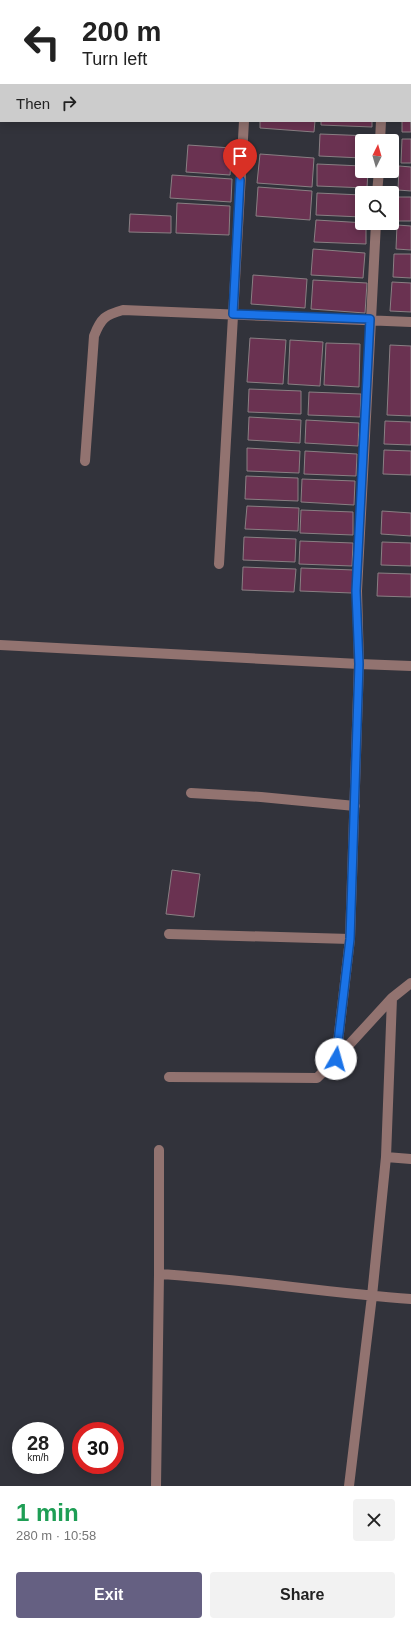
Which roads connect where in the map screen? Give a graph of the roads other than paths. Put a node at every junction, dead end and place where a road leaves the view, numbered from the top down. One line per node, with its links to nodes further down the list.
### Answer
1 (244, 122): 5 (street)
2 (382, 122): 3 (street)
3 (381, 134)
4 (376, 230): 6 (street)
5 (233, 314): 6 (street); 8 (street); 9 (street)
6 (370, 319): 7 (street); 11 (street)
7 (411, 322)
8 (85, 461)
9 (219, 564)
10 (0, 645): 11 (street)
11 (359, 664): 12 (street); 14 (street)
12 (411, 666)
13 (191, 793): 14 (street)
14 (355, 806): 16 (street)
15 (169, 934): 16 (street)
16 (350, 939): 19 (street)
17 (411, 983): 18 (street)
18 (392, 998): 19 (street); 22 (street)
19 (336, 1059): 20 (street)
20 (169, 1077)
21 (159, 1150): 24 (street)
22 (386, 1157): 23 (street); 25 (street)
23 (411, 1159)
24 (159, 1274): 25 (street); 27 (street)
25 (372, 1296): 26 (street); 28 (street)
26 (411, 1298)
27 (156, 1486)
28 (349, 1486)

